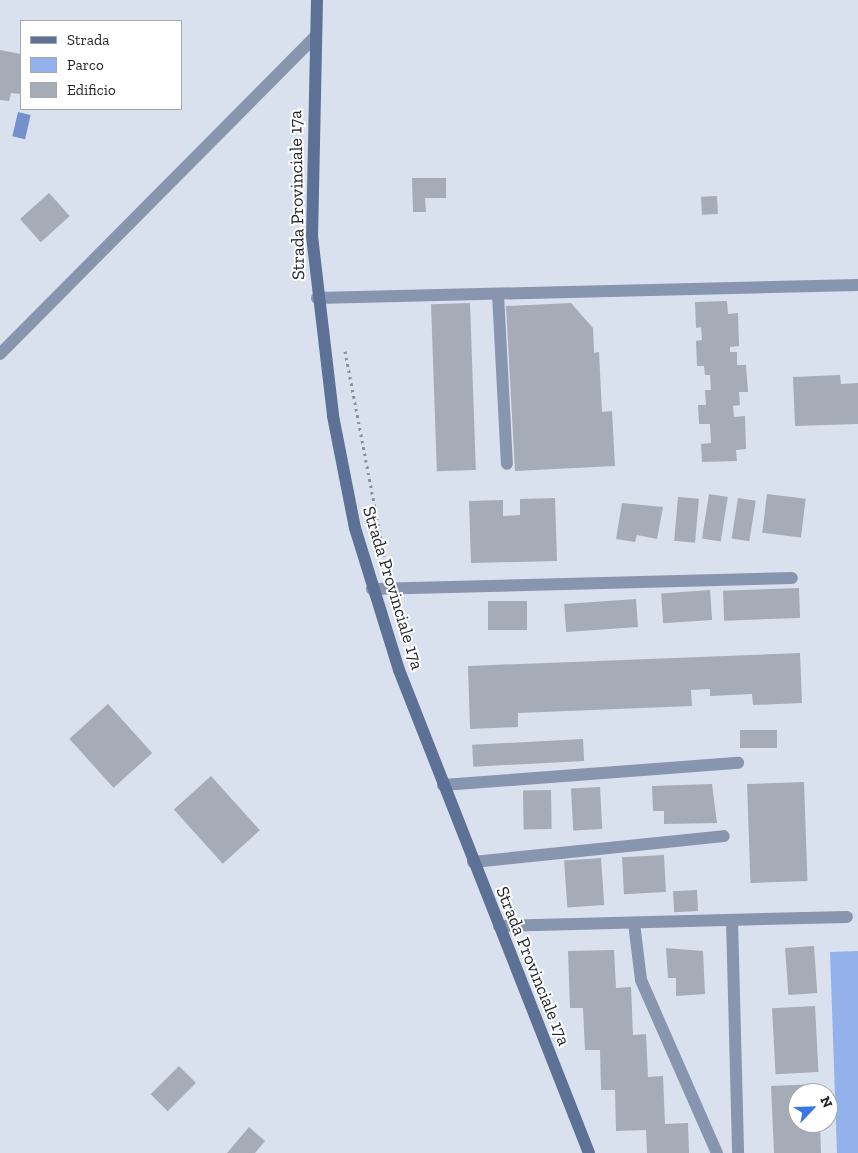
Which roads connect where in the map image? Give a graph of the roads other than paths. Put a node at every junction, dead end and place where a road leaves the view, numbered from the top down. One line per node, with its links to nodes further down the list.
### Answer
1 (317, 0): 2 (main road, Strada Provinciale 17a)
2 (315, 36): 5 (main road, Strada Provinciale 17a); 6 (street)
3 (858, 285): 4 (street)
4 (498, 294): 5 (street); 7 (street)
5 (317, 298): 9 (main road, Strada Provinciale 17a)
6 (0, 354)
7 (507, 464)
8 (792, 578): 9 (street)
9 (372, 589): 11 (main road, Strada Provinciale 17a)
10 (738, 763): 11 (street)
11 (443, 785): 13 (main road, Strada Provinciale 17a)
12 (724, 836): 13 (street)
13 (474, 862): 17 (main road, Strada Provinciale 17a)
14 (847, 917): 15 (street)
15 (732, 920): 16 (street); 20 (street)
16 (634, 923): 17 (street); 19 (street)
17 (499, 926): 18 (main road, Strada Provinciale 17a)
18 (589, 1153)
19 (717, 1153)
20 (738, 1153)

